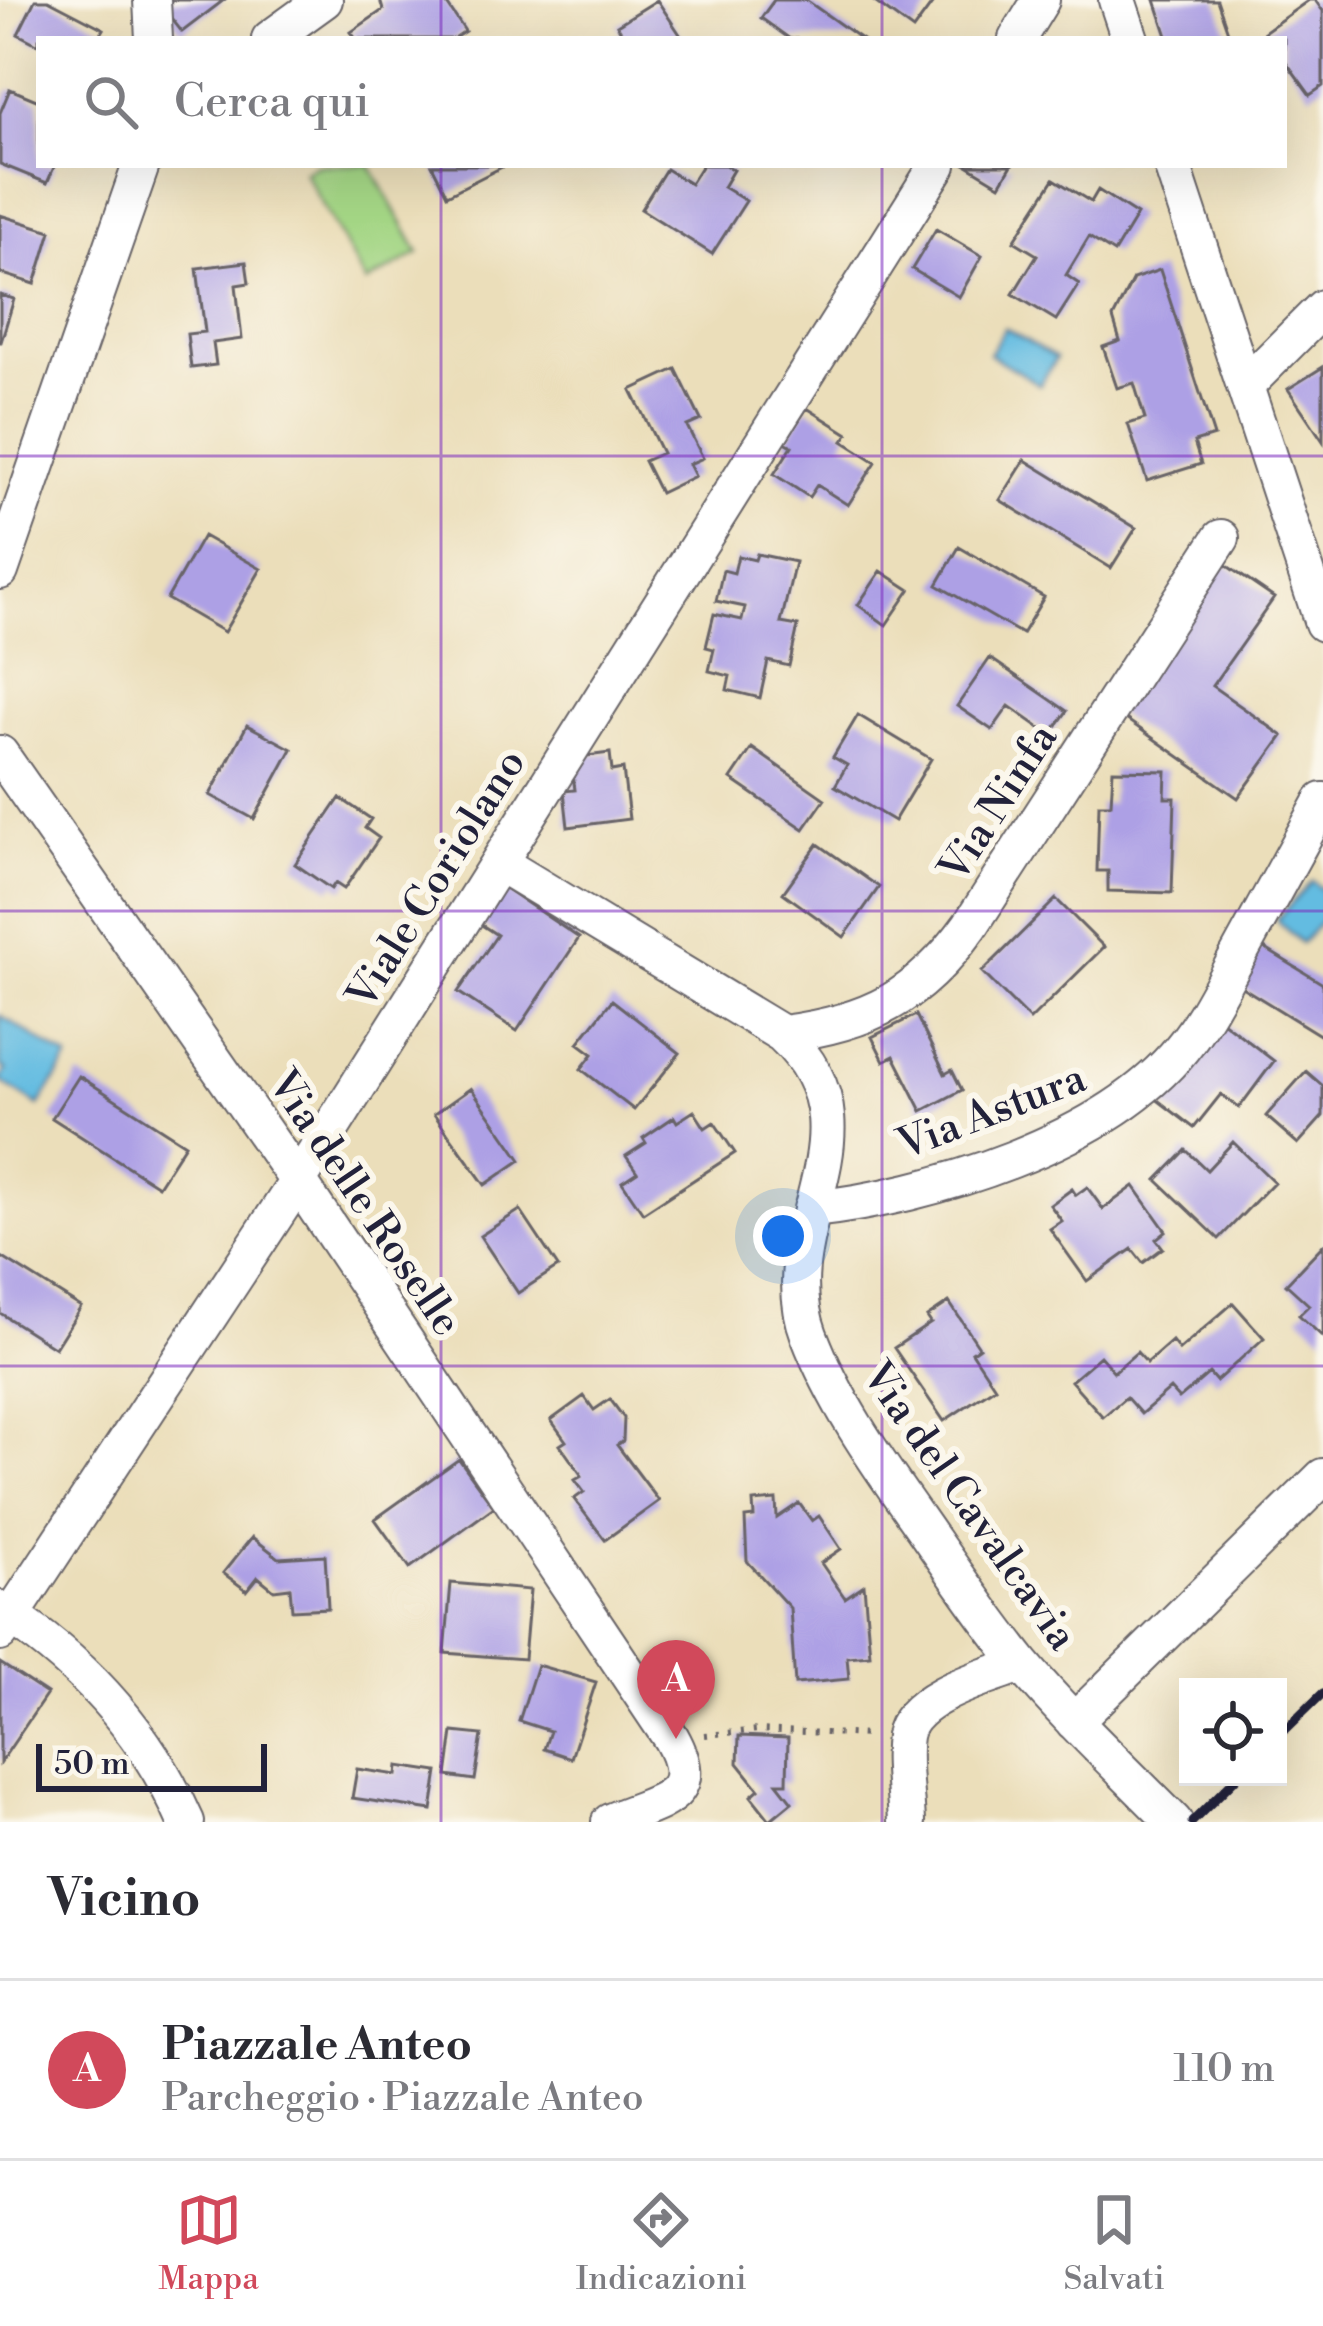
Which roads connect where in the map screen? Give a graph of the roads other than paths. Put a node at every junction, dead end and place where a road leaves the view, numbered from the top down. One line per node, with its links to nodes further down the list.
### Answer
1 (152, 0): 5 (street)
2 (324, 0): 6 (street)
3 (1041, 0): 7 (street)
4 (1117, 0): 8 (street)
5 (154, 36)
6 (274, 36)
7 (1019, 36)
8 (1129, 36)
9 (141, 168): 15 (street)
10 (936, 168): 19 (street, Viale Coriolano)
11 (1173, 168): 13 (street)
12 (1323, 308): 13 (street)
13 (1245, 386): 16 (street)
14 (1222, 538): 20 (street, Via Ninfa)
15 (0, 572)
16 (1323, 622)
17 (0, 754): 21 (street, Via delle Roselle)
18 (1323, 801): 22 (street, Via Astura)
19 (499, 863): 20 (street, Via del Cavalcavia); 21 (street, Viale Coriolano)
20 (782, 1034): 22 (street, Via del Cavalcavia)
21 (298, 1181): 24 (street, Viale Coriolano); 28 (street, Via delle Roselle)
22 (812, 1209): 25 (street, Via del Cavalcavia)
23 (1323, 1477): 26 (street)
24 (4, 1620): 27 (street)
25 (1022, 1664): 26 (street, Via del Cavalcavia); 29 (street)
26 (1074, 1721): 30 (street, Via del Cavalcavia)
27 (186, 1822)
28 (610, 1822)
29 (907, 1822)
30 (1174, 1822)

